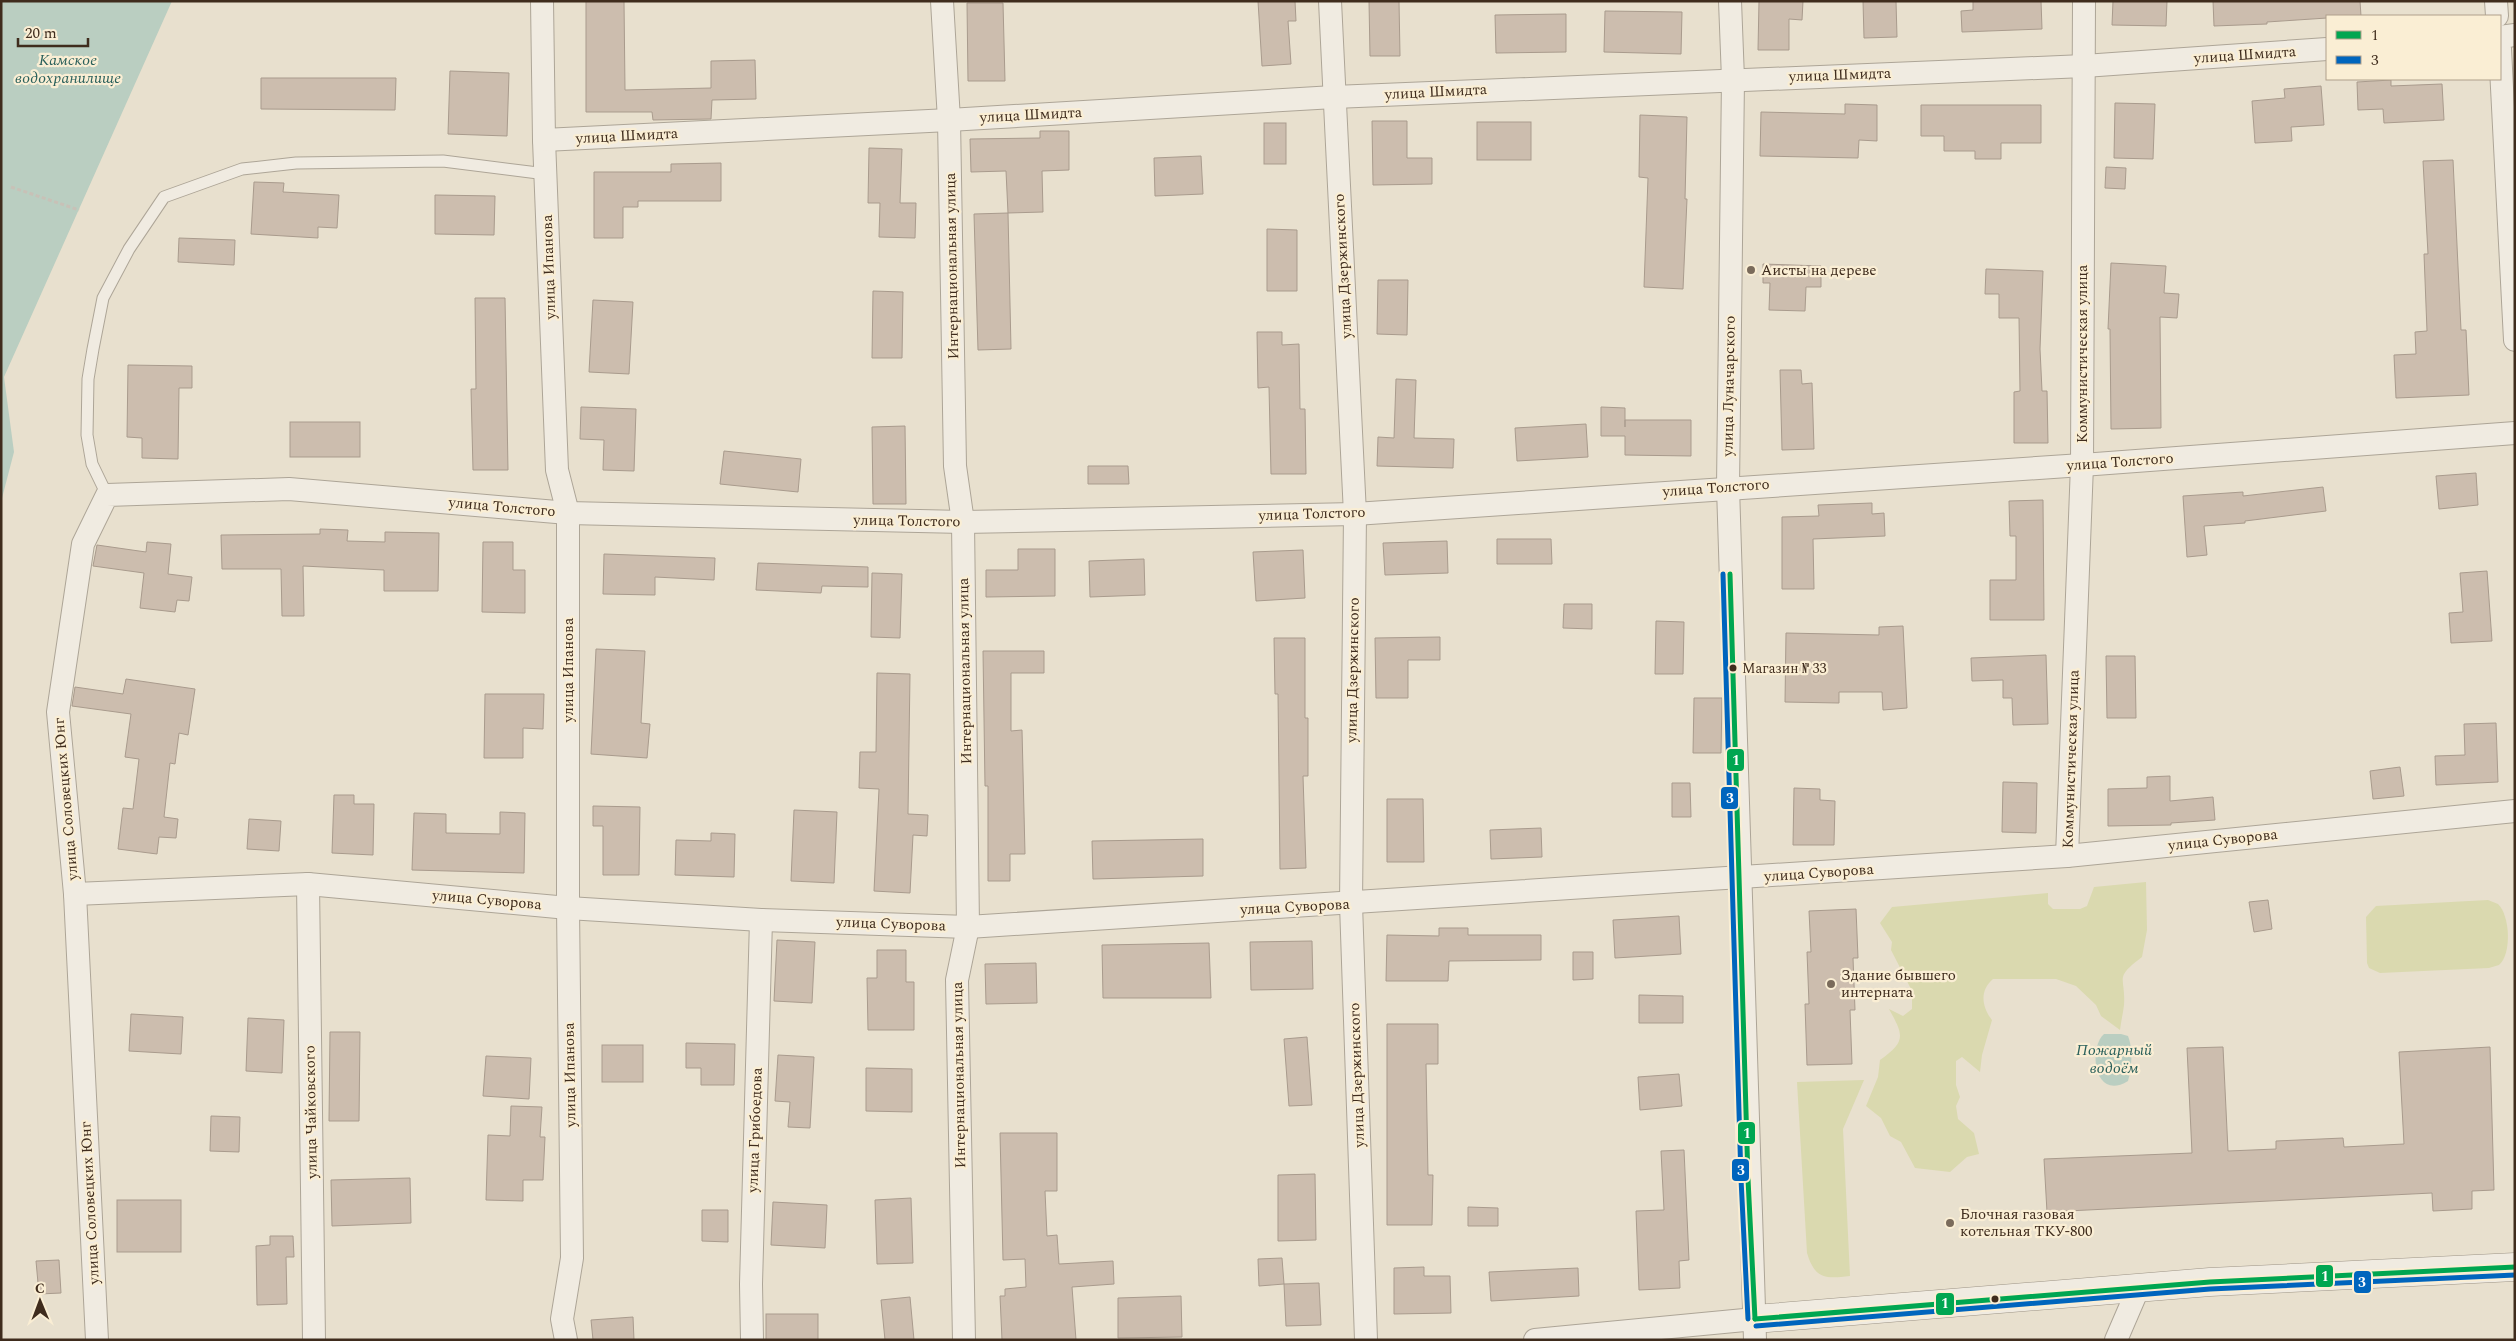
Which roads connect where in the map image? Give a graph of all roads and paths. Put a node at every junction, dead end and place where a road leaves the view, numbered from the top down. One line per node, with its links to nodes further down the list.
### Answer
1 (542, 1): 16 (street, улица Ипанова)
2 (942, 1): 15 (street, Интернациональная улица)
3 (1330, 1): 14 (street, улица Дзержинского)
4 (1730, 1): 13 (street, улица Луначарского)
5 (2084, 1): 11 (street, Коммунистическая улица)
6 (2496, 1): 7 (street)
7 (2498, 15)
8 (2515, 35): 9 (street)
9 (2501, 37)
10 (2326, 49): 11 (street, улица Шмидта)
11 (2084, 66): 13 (street, улица Шмидта); 22 (street, Коммунистическая улица)
12 (2501, 68): 20 (street)
13 (1732, 79): 14 (street, улица Шмидта); 23 (street, улица Луначарского)
14 (1334, 97): 15 (street, улица Шмидта); 26 (street, улица Дзержинского)
15 (949, 120): 16 (street, улица Шмидта); 27 (street, Интернациональная улица)
16 (544, 140): 17 (street, улица Ипанова)
17 (546, 174): 24 (lane); 25 (street, улица Ипанова)
18 (11, 187): 19 (path)
19 (79, 210)
20 (2515, 340)
21 (2515, 432): 22 (street, улица Толстого)
22 (2082, 465): 23 (street, улица Толстого); 29 (street, Коммунистическая улица)
23 (1728, 487): 26 (street, улица Толстого); 30 (street, улица Луначарского)
24 (107, 495): 25 (street, улица Толстого); 32 (street, улица Соловецких Юнг)
25 (568, 512): 27 (street, улица Толстого); 34 (street, улица Ипанова)
26 (1355, 514): 27 (street, улица Толстого); 33 (street, улица Дзержинского)
27 (963, 522): 36 (street, Интернациональная улица)
28 (2515, 811): 29 (street, улица Суворова)
29 (2067, 856): 30 (street, улица Суворова)
30 (1739, 879): 33 (street, улица Суворова); 39 (street, улица Луначарского)
31 (308, 884): 32 (street, улица Суворова); 34 (street, улица Суворова); 41 (street, улица Чайковского)
32 (74, 894): 40 (street, улица Соловецких Юнг)
33 (1351, 904): 36 (street, улица Суворова); 45 (street, улица Дзержинского)
34 (568, 908): 35 (street, улица Суворова); 42 (street, улица Ипанова)
35 (761, 920): 36 (street, улица Суворова); 43 (street, улица Грибоедова)
36 (968, 927): 44 (street, Интернациональная улица)
37 (2515, 1267): 38 (street)
38 (2138, 1289): 39 (street); 47 (street)
39 (1755, 1329): 46 (street)
40 (97, 1340)
41 (314, 1340)
42 (566, 1340)
43 (752, 1340)
44 (964, 1340)
45 (1366, 1340)
46 (1535, 1340)
47 (2116, 1340)

